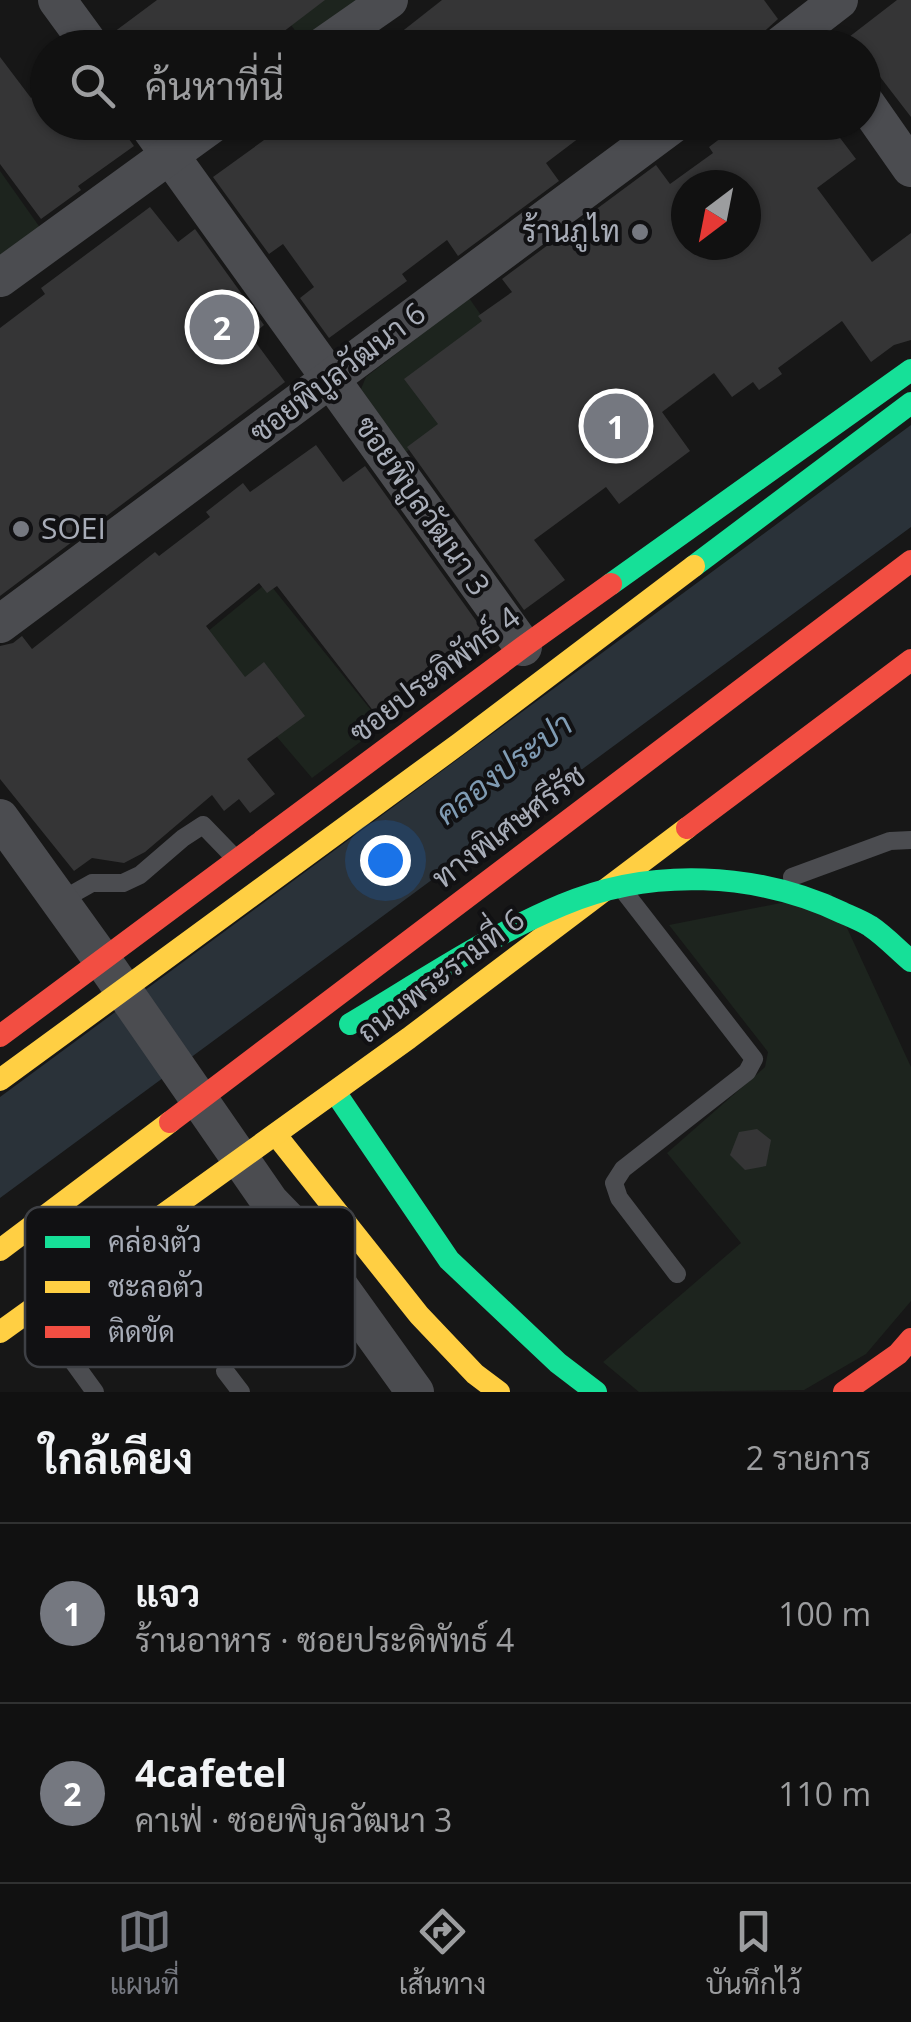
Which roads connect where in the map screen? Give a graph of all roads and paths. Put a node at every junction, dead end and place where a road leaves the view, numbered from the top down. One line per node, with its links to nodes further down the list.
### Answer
1 (58, 0): 5 (street)
2 (389, 0): 6 (street)
3 (839, 0): 4 (street)
4 (809, 24)
5 (79, 30)
6 (346, 30)
7 (881, 125): 12 (street)
8 (159, 140): 11 (street, ซอยพิบูลวัฒนา 3)
9 (190, 140): 11 (street)
10 (652, 140): 15 (street, ซอยพิบูลวัฒนา 6)
11 (170, 155): 13 (street); 15 (street, ซอยพิบูลวัฒนา 3)
12 (911, 168)
13 (0, 278)
14 (911, 370): 19 (main road, ซอยประดิพัทธ์ 4)
15 (332, 379): 18 (street, ซอยพิบูลวัฒนา 6); 19 (street, ซอยพิบูลวัฒนา 3)
16 (911, 403): 31 (main road, bridge)
17 (911, 561): 33 (main road, ทางพิเศษศรีรัช, bridge)
18 (0, 624)
19 (523, 647): 23 (main road, ซอยประดิพัทธ์ 4)
20 (911, 660): 24 (main road, ถนนพระรามที่ 6)
21 (0, 818): 25 (street)
22 (911, 840): 24 (lane)
23 (237, 860): 25 (lane); 27 (main road, ซอยประดิพัทธ์ 4)
24 (620, 881): 32 (main road, ถนนพระรามที่ 6); 43 (lane)
25 (60, 902): 27 (street)
26 (911, 960): 28 (main road, bridge)
27 (110, 972): 29 (main road, ซอยประดิพัทธ์ 4); 35 (street, bridge)
28 (334, 1034)
29 (0, 1036)
30 (288, 1060): 33 (main road, bridge)
31 (0, 1080)
32 (335, 1092): 34 (main road, ถนนพระรามที่ 6); 54 (main road)
33 (170, 1122): 36 (main road, ทางพิเศษศรีรัช)
34 (276, 1135): 35 (main road, ถนนพระรามที่ 6); 39 (main road)
35 (240, 1160): 37 (main road, ถนนพระรามที่ 6); 38 (street)
36 (57, 1207)
37 (175, 1207)
38 (275, 1207)
39 (333, 1207)
40 (25, 1231): 42 (main road, ทางพิเศษศรีรัช)
41 (355, 1234): 53 (main road)
42 (0, 1250)
43 (676, 1274)
44 (355, 1308): 52 (street)
45 (25, 1314): 46 (main road, ถนนพระรามที่ 6)
46 (0, 1332)
47 (911, 1339): 55 (main road)
48 (77, 1367): 50 (lane)
49 (225, 1371): 51 (lane)
50 (95, 1392)
51 (241, 1392)
52 (415, 1392)
53 (498, 1392)
54 (596, 1392)
55 (844, 1392)

